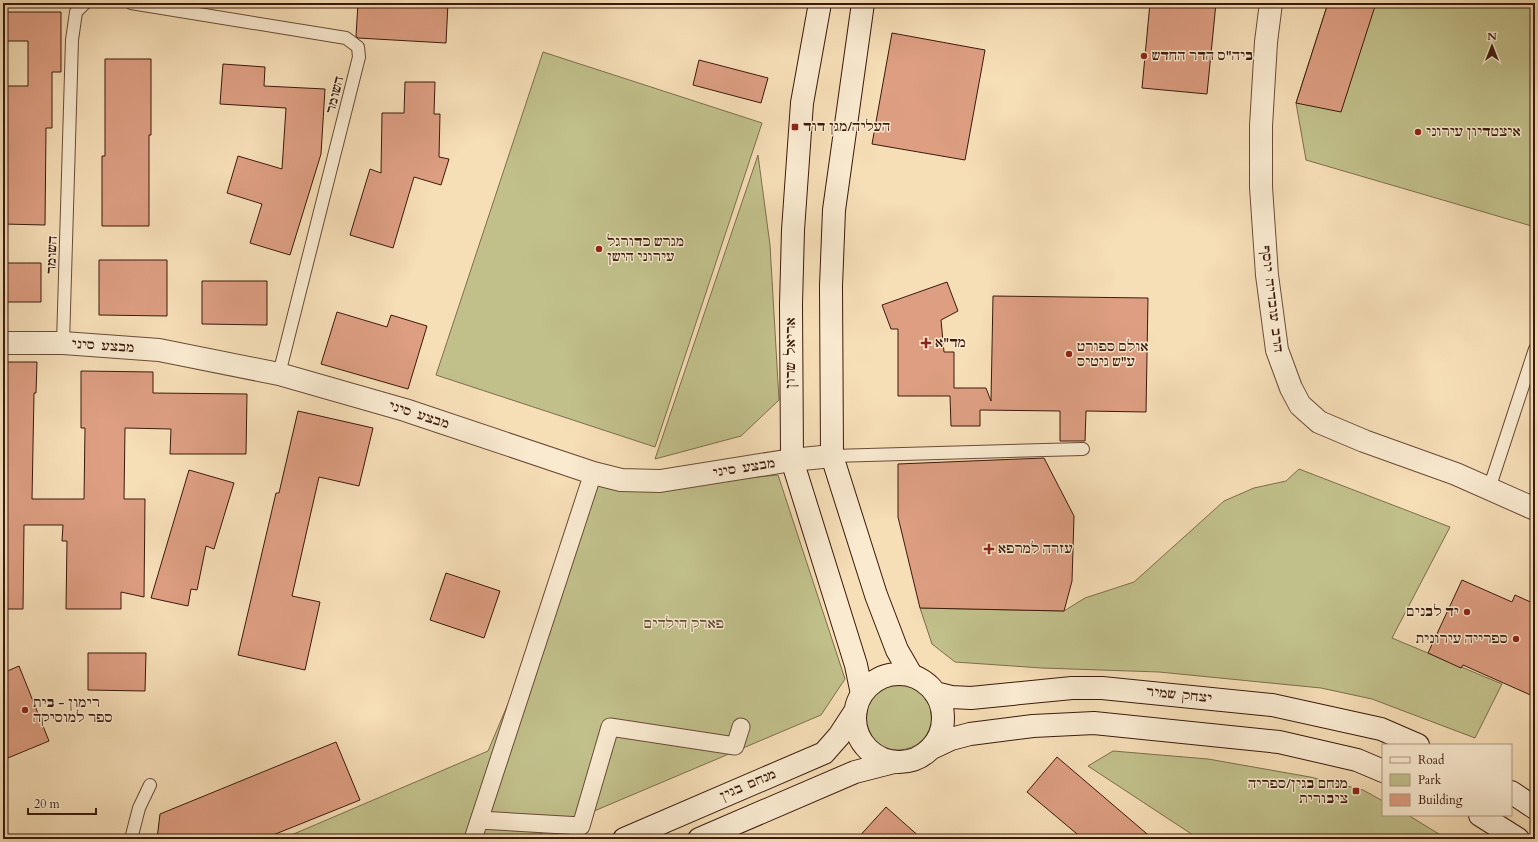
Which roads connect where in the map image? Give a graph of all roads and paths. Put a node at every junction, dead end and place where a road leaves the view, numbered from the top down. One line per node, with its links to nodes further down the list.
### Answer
1 (85, 3): 7 (lane, השומר)
2 (131, 3): 9 (lane, השומר)
3 (820, 3): 12 (main road, אריאל שרון)
4 (863, 3): 11 (main road)
5 (1271, 3): 14 (main road, הרב עובדיה יוסף)
6 (3, 343): 7 (main road, מבצע סיני)
7 (63, 343): 9 (main road, מבצע סיני)
8 (1535, 349): 14 (lane)
9 (279, 374): 13 (main road, מבצע סיני)
10 (1083, 449): 11 (lane)
11 (832, 456): 12 (main road, מבצע סיני); 16 (main road)
12 (792, 460): 13 (main road, מבצע סיני); 18 (main road, אריאל שרון)
13 (593, 474): 28 (street)
14 (1489, 489): 15 (main road, הרב עובדיה יוסף)
15 (1535, 509)
16 (912, 676): 17 (main road); 18 (main road)
17 (936, 693): 20 (main road, יצחק שמיר); 21 (main road)
18 (859, 702): 22 (main road); 31 (main road, מנחם בגין)
19 (741, 727): 28 (street)
20 (1416, 744)
21 (932, 748): 22 (main road); 23 (main road)
22 (894, 762): 32 (main road)
23 (1382, 771)
24 (150, 785): 29 (lane)
25 (1512, 793): 26 (main road)
26 (1535, 808)
27 (1482, 816): 33 (main road)
28 (479, 820): 30 (street)
29 (131, 839)
30 (473, 839)
31 (624, 839)
32 (699, 839)
33 (1518, 839)

